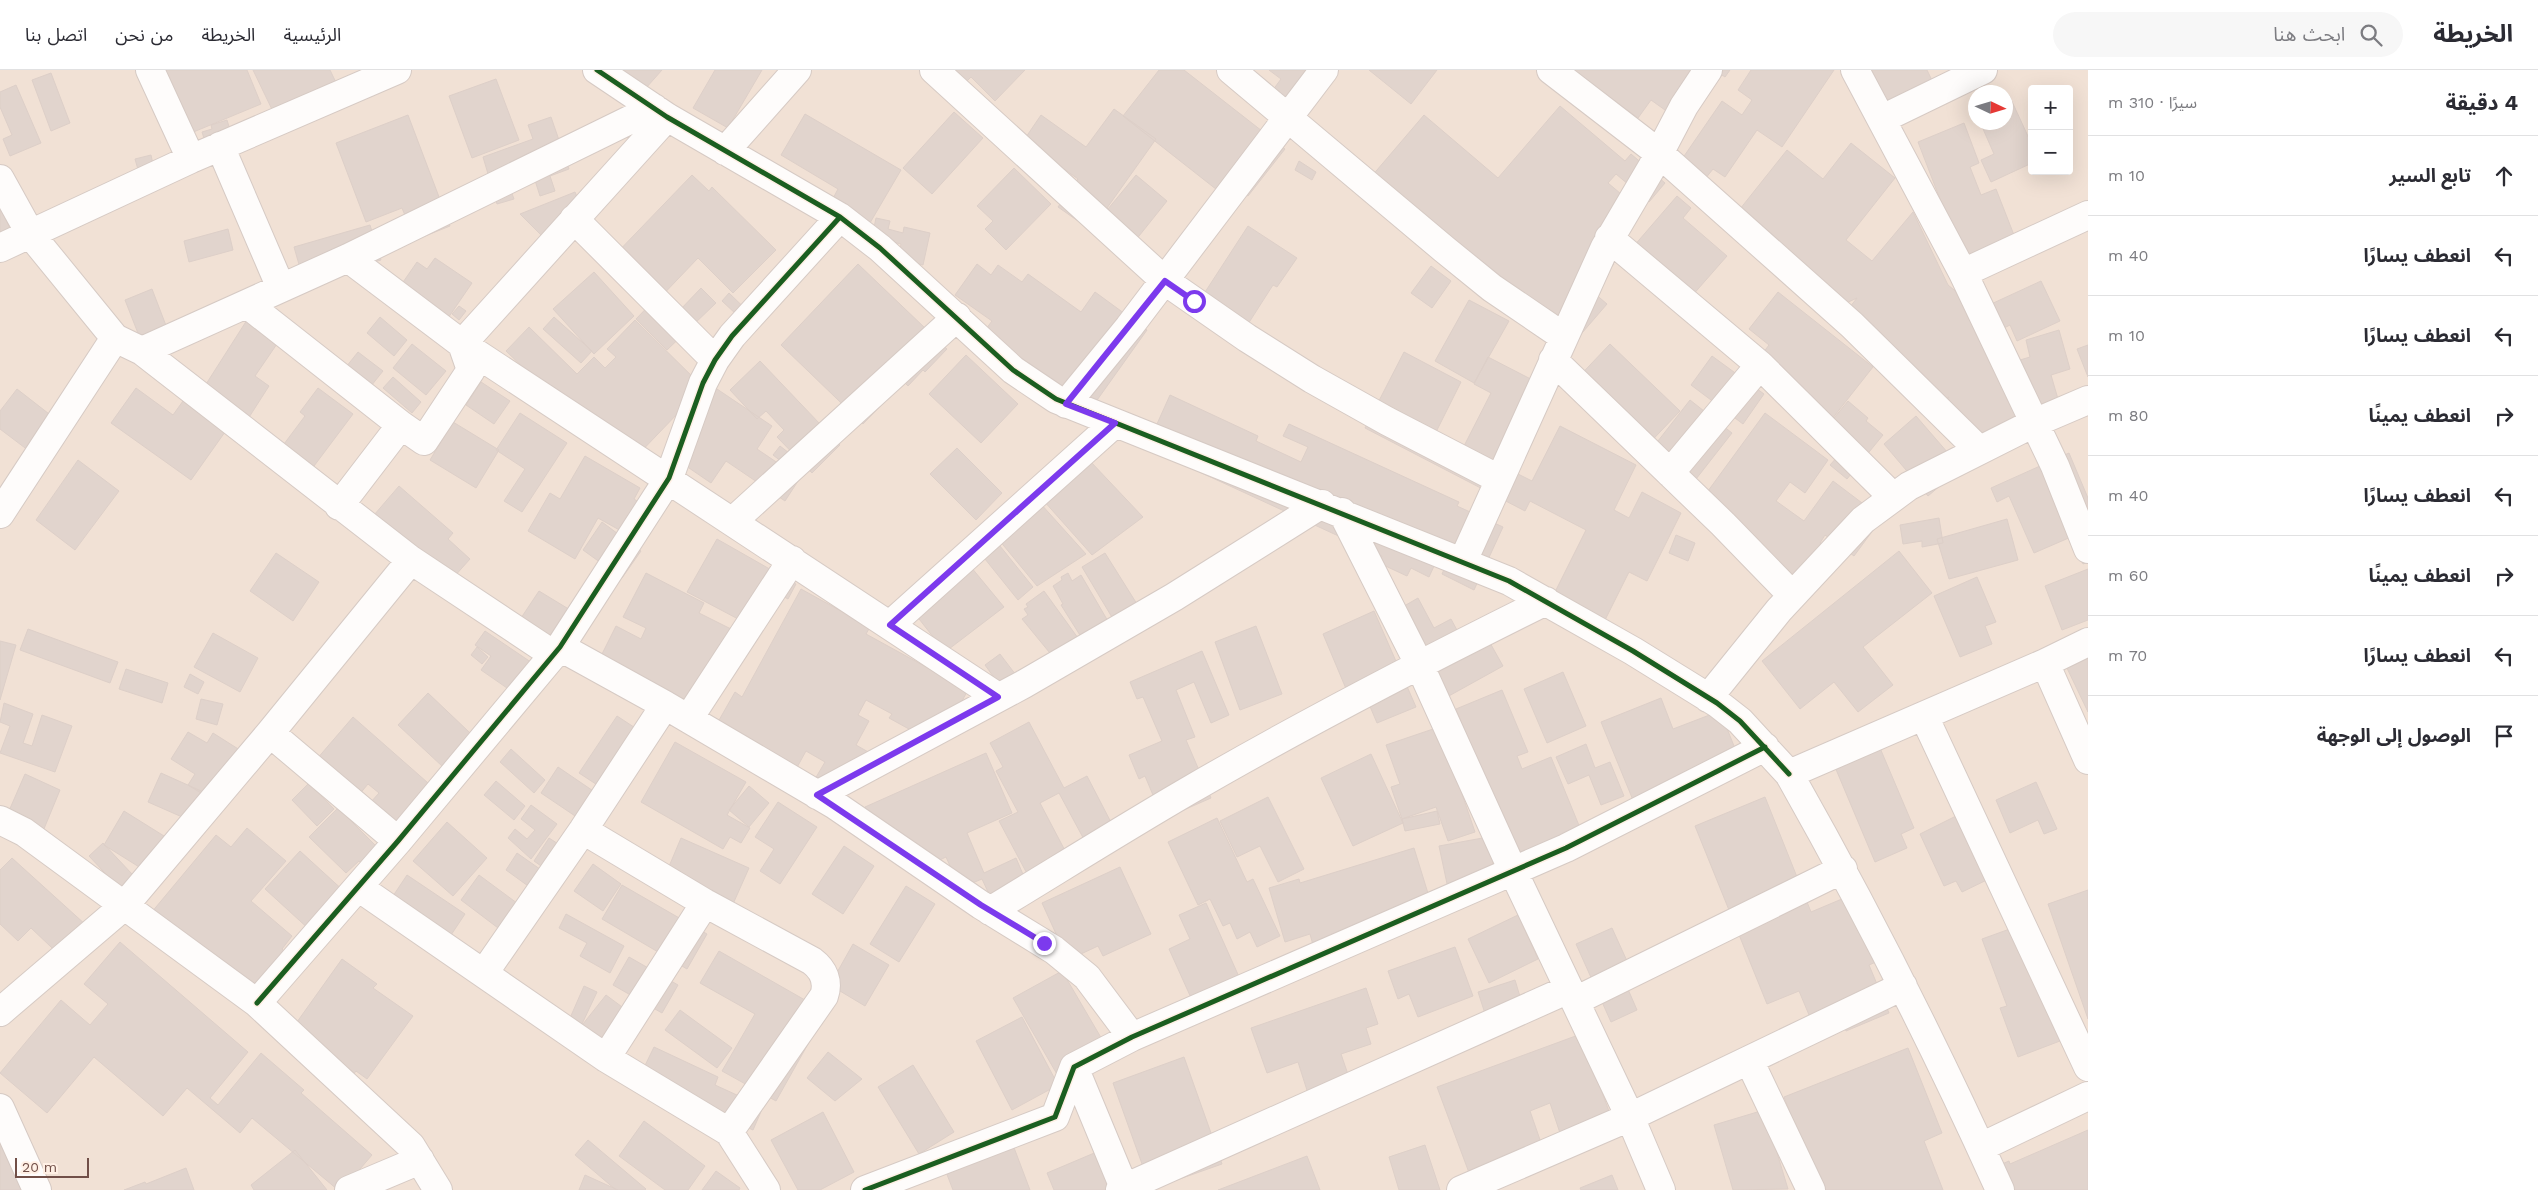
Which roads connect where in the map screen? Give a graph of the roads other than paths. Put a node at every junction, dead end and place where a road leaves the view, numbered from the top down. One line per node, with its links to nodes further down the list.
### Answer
1 (150, 70): 18 (street)
2 (397, 70): 15 (street)
3 (597, 70): 12 (street)
4 (797, 70): 16 (street)
5 (934, 70): 28 (street)
6 (1231, 70): 13 (street)
7 (1324, 70): 13 (street)
8 (1551, 70): 17 (street)
9 (1708, 70): 17 (street)
10 (1855, 70): 14 (street)
11 (1982, 70): 14 (street)
12 (661, 113): 16 (street); 22 (street); 26 (street)
13 (1288, 118): 28 (street); 34 (street)
14 (1882, 119): 27 (street)
15 (220, 146): 18 (street); 29 (street)
16 (725, 151): 21 (street)
17 (1660, 154): 24 (street); 43 (street)
18 (191, 159): 23 (street)
19 (0, 179): 23 (street)
20 (2088, 215): 27 (street)
21 (840, 217): 31 (street); 36 (street)
22 (574, 219): 33 (street); 36 (street)
23 (31, 235): 25 (street); 32 (street)
24 (1609, 238): 34 (street); 37 (street)
25 (0, 248)
26 (348, 258): 29 (street); 33 (street)
27 (1963, 273): 41 (street)
28 (1165, 281): 39 (street); 46 (street)
29 (281, 288): 30 (street)
30 (247, 304): 35 (street); 42 (street)
31 (956, 317): 39 (street); 51 (street)
32 (115, 338): 35 (street); 50 (street)
33 (462, 344): 42 (street); 45 (street)
34 (1559, 349): 44 (street); 46 (street)
35 (142, 351): 48 (street)
36 (715, 360): 45 (street)
37 (1760, 365): 44 (street); 47 (street)
38 (2088, 400): 41 (street)
39 (1066, 404): 40 (street)
40 (1115, 423): 49 (street); 58 (street)
41 (2034, 423): 43 (street); 52 (street)
42 (401, 425): 48 (street)
43 (1979, 450): 47 (street)
44 (1670, 473): 56 (street)
45 (669, 478): 51 (street); 60 (street)
46 (1498, 479): 55 (street)
47 (1893, 497): 56 (street)
48 (339, 506): 53 (street)
49 (1332, 508): 55 (street); 62 (street); 63 (street)
50 (0, 514)
51 (733, 521): 54 (street)
52 (2088, 549)
53 (411, 560): 60 (street); 68 (street)
54 (792, 560): 58 (street); 67 (street)
55 (1463, 561): 57 (street)
56 (1792, 595): 64 (street)
57 (1546, 601): 62 (street); 64 (street)
58 (890, 625): 63 (street)
59 (2088, 642): 61 (street)
60 (557, 651): 65 (street); 75 (street)
61 (2045, 663): 66 (street); 70 (street)
62 (1419, 664): 77 (street); 81 (street)
63 (998, 697): 72 (street)
64 (1708, 698): 69 (street)
65 (665, 705): 67 (street); 74 (street)
66 (1924, 716): 71 (street); 91 (street)
67 (689, 718): 72 (street)
68 (270, 733): 75 (street); 80 (street)
69 (1765, 747): 71 (street); 77 (street)
70 (2088, 760)
71 (1789, 774): 76 (street)
72 (817, 795): 81 (street)
73 (0, 820): 80 (street)
74 (583, 830): 79 (street); 82 (street)
75 (398, 841): 78 (street)
76 (1843, 869): 83 (street); 84 (street)
77 (1513, 871): 84 (street); 87 (street)
78 (358, 887): 82 (street); 85 (street)
79 (705, 903): 88 (street); 95 (street)
80 (124, 906): 85 (street); 86 (street)
81 (990, 911): 87 (street)
82 (484, 973): 88 (street)
83 (1903, 986): 89 (street); 96 (street)
84 (1572, 995): 94 (street); 99 (street)
85 (257, 1003): 97 (street)
86 (0, 1012)
87 (1132, 1037): 90 (street)
88 (606, 1058): 95 (street)
89 (1749, 1060): 94 (street); 106 (street)
90 (1074, 1067): 99 (street); 104 (street)
91 (2088, 1067)
92 (2088, 1096): 96 (street)
93 (0, 1108): 100 (street)
94 (1630, 1117): 98 (street); 105 (street)
95 (729, 1132): 103 (street)
96 (1980, 1147): 107 (street)
97 (420, 1160): 101 (street); 102 (street)
98 (1469, 1188)
99 (1123, 1189)
100 (37, 1190)
101 (349, 1190)
102 (438, 1190)
103 (766, 1190)
104 (865, 1190)
105 (1661, 1190)
106 (1811, 1190)
107 (2000, 1190)

